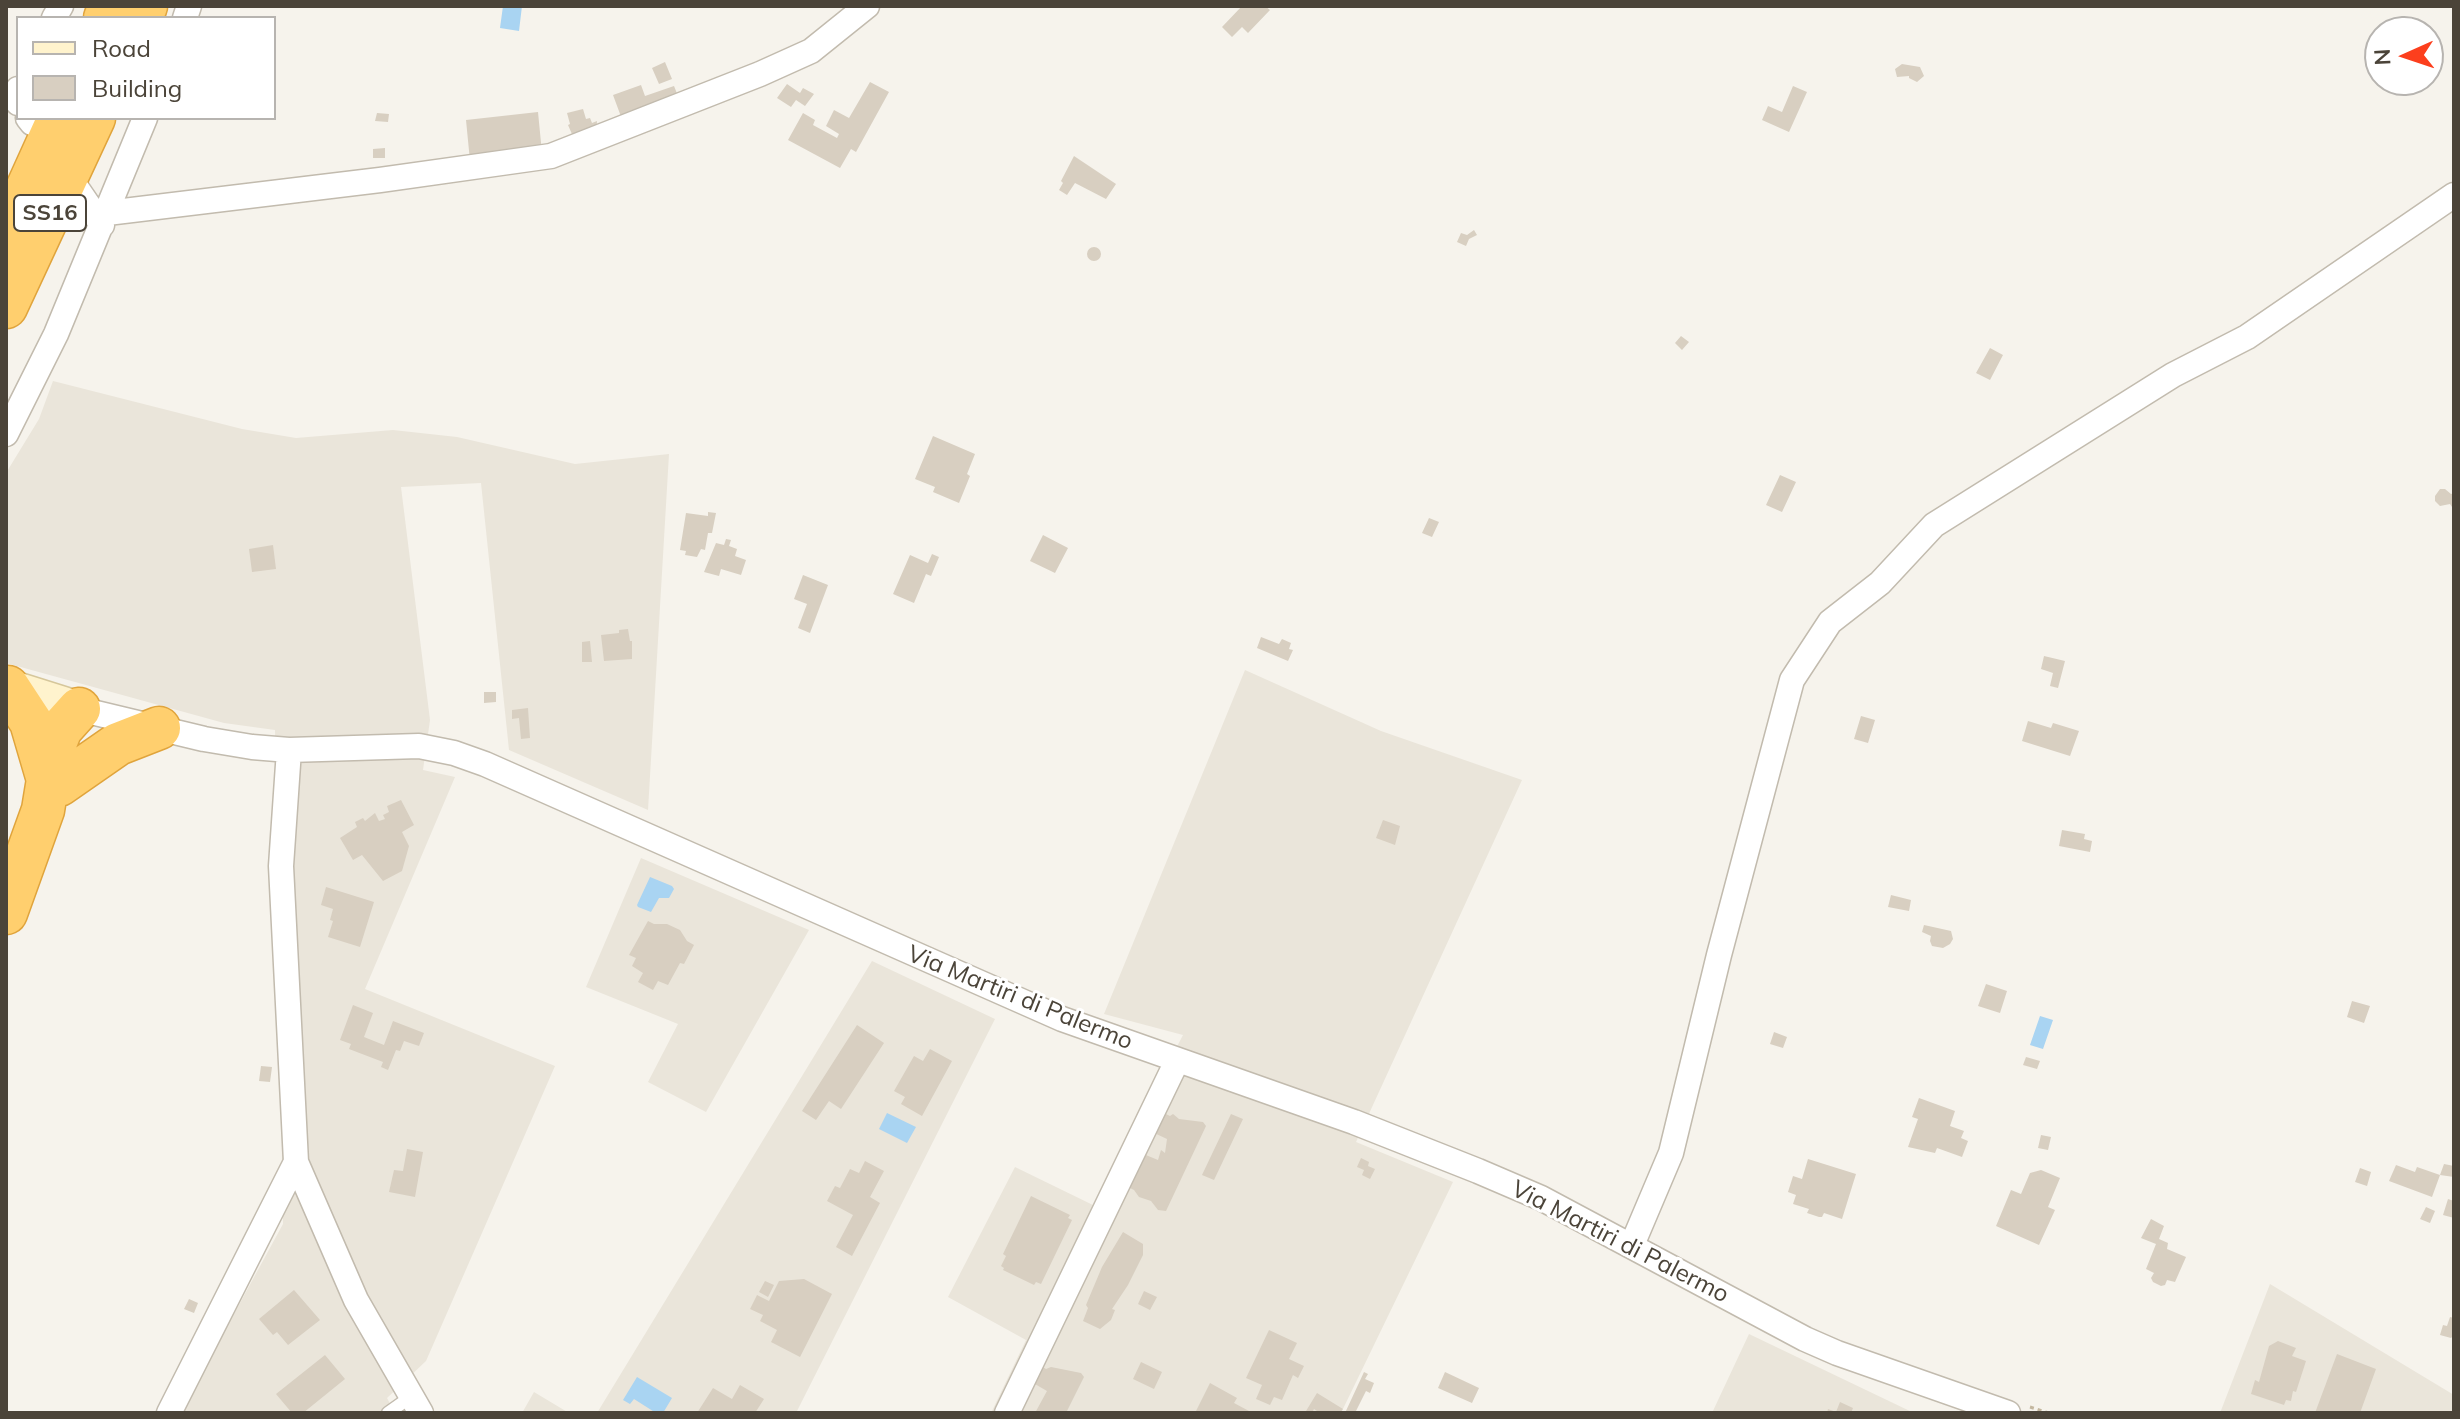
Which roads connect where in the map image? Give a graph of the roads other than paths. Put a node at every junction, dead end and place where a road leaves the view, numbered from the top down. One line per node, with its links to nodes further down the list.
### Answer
1 (867, 6): 9 (street)
2 (36, 120): 6 (highway, SS16)
3 (36, 120): 10 (highway, SS16)
4 (93, 120): 11 (highway, SS16)
5 (144, 120): 9 (street)
6 (6, 173)
7 (76, 187): 9 (street)
8 (2454, 195): 21 (street)
9 (104, 219): 12 (street)
10 (6, 235)
11 (6, 307)
12 (6, 434)
13 (7, 687): 14 (street, Via Martiri di Palermo); 17 (highway)
14 (79, 709): 15 (street, Via Martiri di Palermo); 17 (highway)
15 (159, 728): 16 (street, Via Martiri di Palermo); 17 (highway)
16 (289, 750): 19 (street, Via Martiri di Palermo); 20 (street)
17 (50, 792): 18 (highway)
18 (6, 913)
19 (1177, 1061): 21 (street, Via Martiri di Palermo); 25 (street)
20 (296, 1162): 22 (street); 23 (street)
21 (1632, 1245): 26 (street, Via Martiri di Palermo)
22 (416, 1405): 24 (lane)
23 (169, 1413)
24 (388, 1413)
25 (1007, 1413)
26 (2008, 1413)

